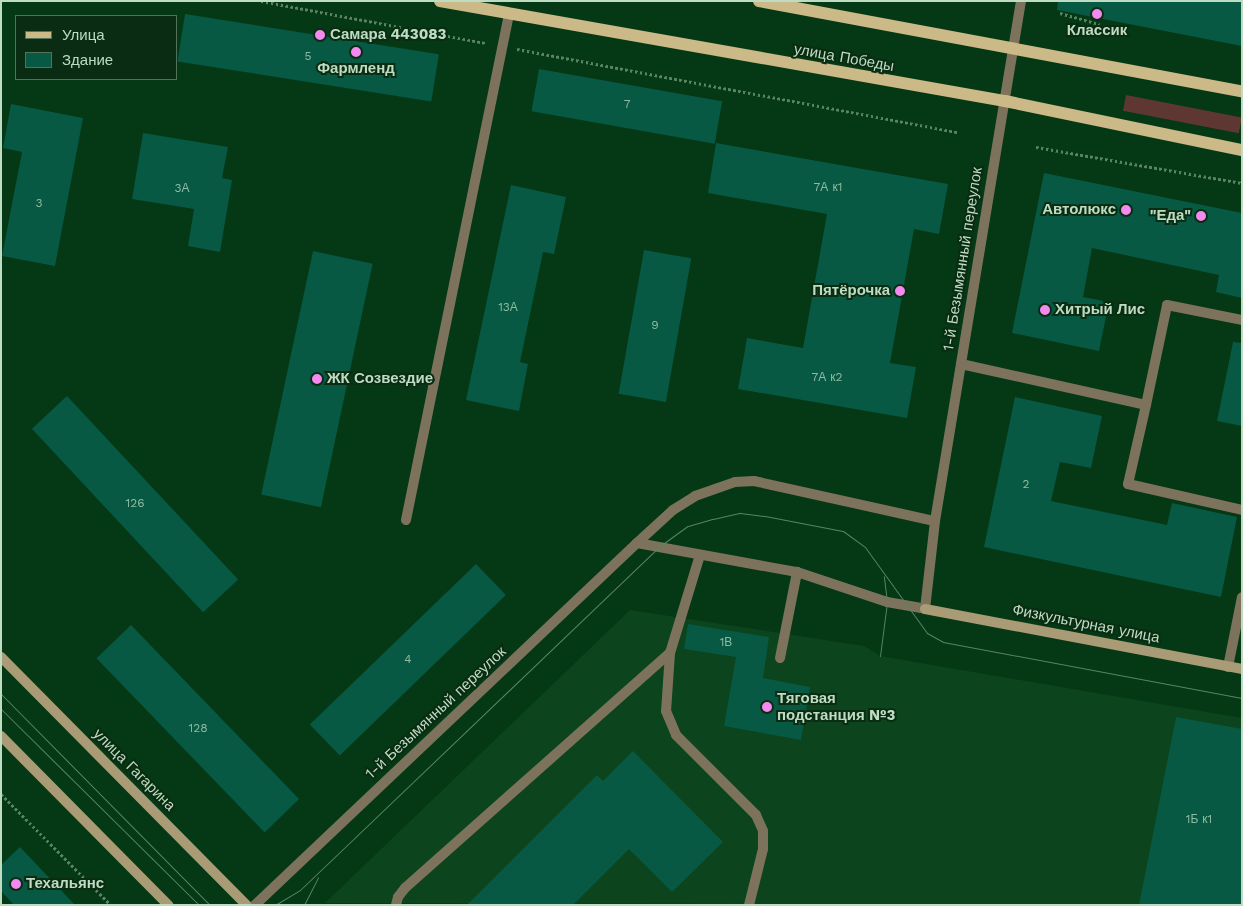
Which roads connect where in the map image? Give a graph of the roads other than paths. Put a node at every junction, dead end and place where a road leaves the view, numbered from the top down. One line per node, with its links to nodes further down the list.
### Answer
1 (440, 1): 4 (main road, улица Победы)
2 (759, 1): 5 (main road)
3 (1021, 1): 5 (street, 1-й Безымянный переулок)
4 (509, 14): 7 (main road, улица Победы); 13 (street)
5 (1013, 49): 6 (main road); 7 (street, 1-й Безымянный переулок)
6 (1242, 91)
7 (1005, 101): 8 (main road, улица Победы); 10 (street, 1-й Безымянный переулок)
8 (1242, 150)
9 (1242, 320): 11 (street)
10 (961, 364): 11 (street); 14 (street, 1-й Безымянный переулок)
11 (1146, 405): 12 (street)
12 (1242, 510)
13 (406, 520)
14 (935, 521): 15 (street, 1-й Безымянный переулок); 19 (street, 1-й Безымянный переулок)
15 (637, 543): 16 (street); 28 (street, 1-й Безымянный переулок)
16 (700, 555): 17 (street); 20 (street)
17 (797, 572): 19 (street); 22 (street)
18 (1242, 596): 23 (street)
19 (924, 608): 23 (main road, Физкультурная улица)
20 (670, 653): 29 (street); 30 (street)
21 (1, 657): 27 (main road, улица Гагарина)
22 (780, 658)
23 (1228, 667): 24 (main road, Физкультурная улица)
24 (1242, 670)
25 (1, 736): 26 (main road)
26 (168, 905)
27 (246, 905)
28 (255, 905)
29 (396, 905)
30 (749, 905)

